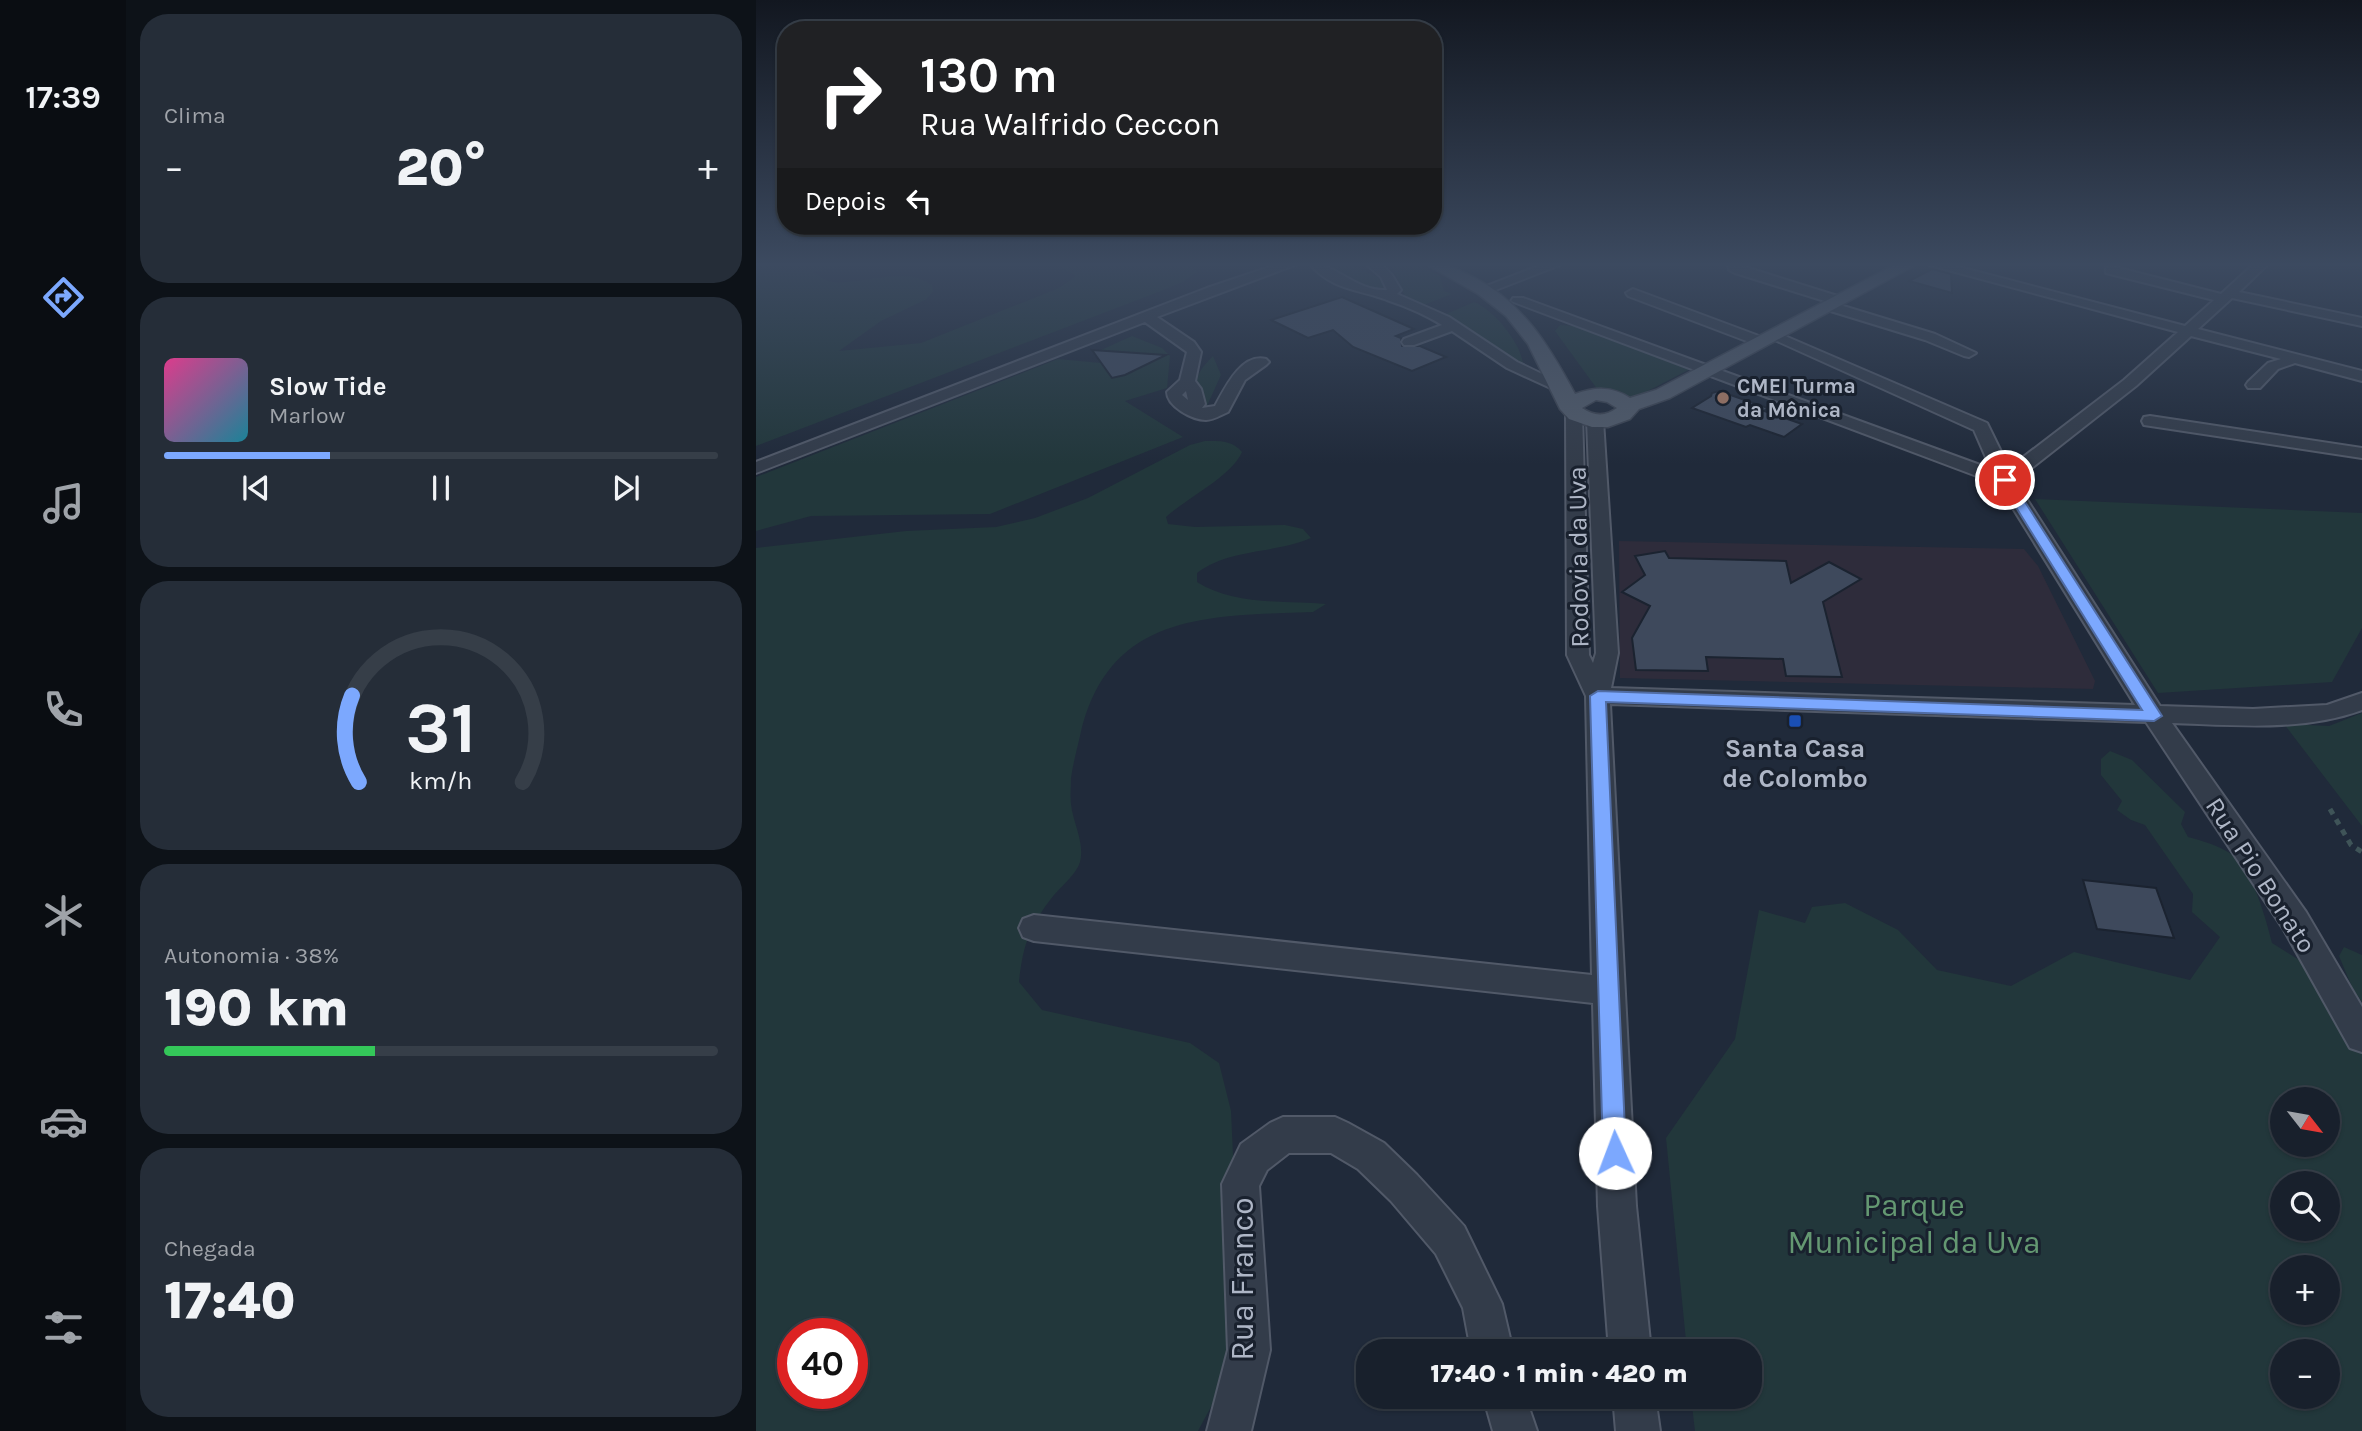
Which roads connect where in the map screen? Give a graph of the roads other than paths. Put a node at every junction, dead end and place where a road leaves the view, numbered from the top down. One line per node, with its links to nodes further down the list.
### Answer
1 (1114, 330): 26 (street)
2 (1166, 330): 17 (street)
3 (1443, 330): 14 (street)
4 (1459, 330): 21 (street)
5 (1525, 330): 21 (main road)
6 (1543, 330): 21 (main road)
7 (1599, 330): 18 (street)
8 (1741, 330): 13 (street)
9 (1785, 330): 13 (main road)
10 (1909, 330): 15 (street)
11 (2186, 330): 12 (street)
12 (2191, 331): 16 (street); 27 (street)
13 (1768, 339): 18 (main road); 27 (street, Rua Pio Bonato)
14 (1409, 342)
15 (1969, 353)
16 (2292, 358): 19 (street); 20 (street)
17 (1261, 362)
18 (1710, 369): 22 (main road); 27 (street)
19 (2362, 376)
20 (2254, 385)
21 (1573, 400): 22 (main road); 23 (main road); 28 (street, Rodovia da Uva)
22 (1628, 405): 23 (main road)
23 (1595, 420): 28 (street, Rodovia da Uva)
24 (2150, 421): 25 (street)
25 (2362, 453)
26 (756, 468)
27 (2005, 480): 30 (street, Rua Pio Bonato)
28 (1598, 696): 30 (street); 32 (street, Rodovia da Uva)
29 (2362, 701): 30 (street)
30 (2154, 716): 33 (street, Rua Pio Bonato)
31 (1034, 928): 32 (street)
32 (1608, 991): 35 (street, Rodovia da Uva)
33 (2362, 1038)
34 (1489, 1339): 38 (street, Rua Franco)
35 (1629, 1339)
36 (1508, 1409): 39 (street)
37 (1635, 1409): 40 (street)
38 (1229, 1431)
39 (1515, 1431)
40 (1638, 1431)

